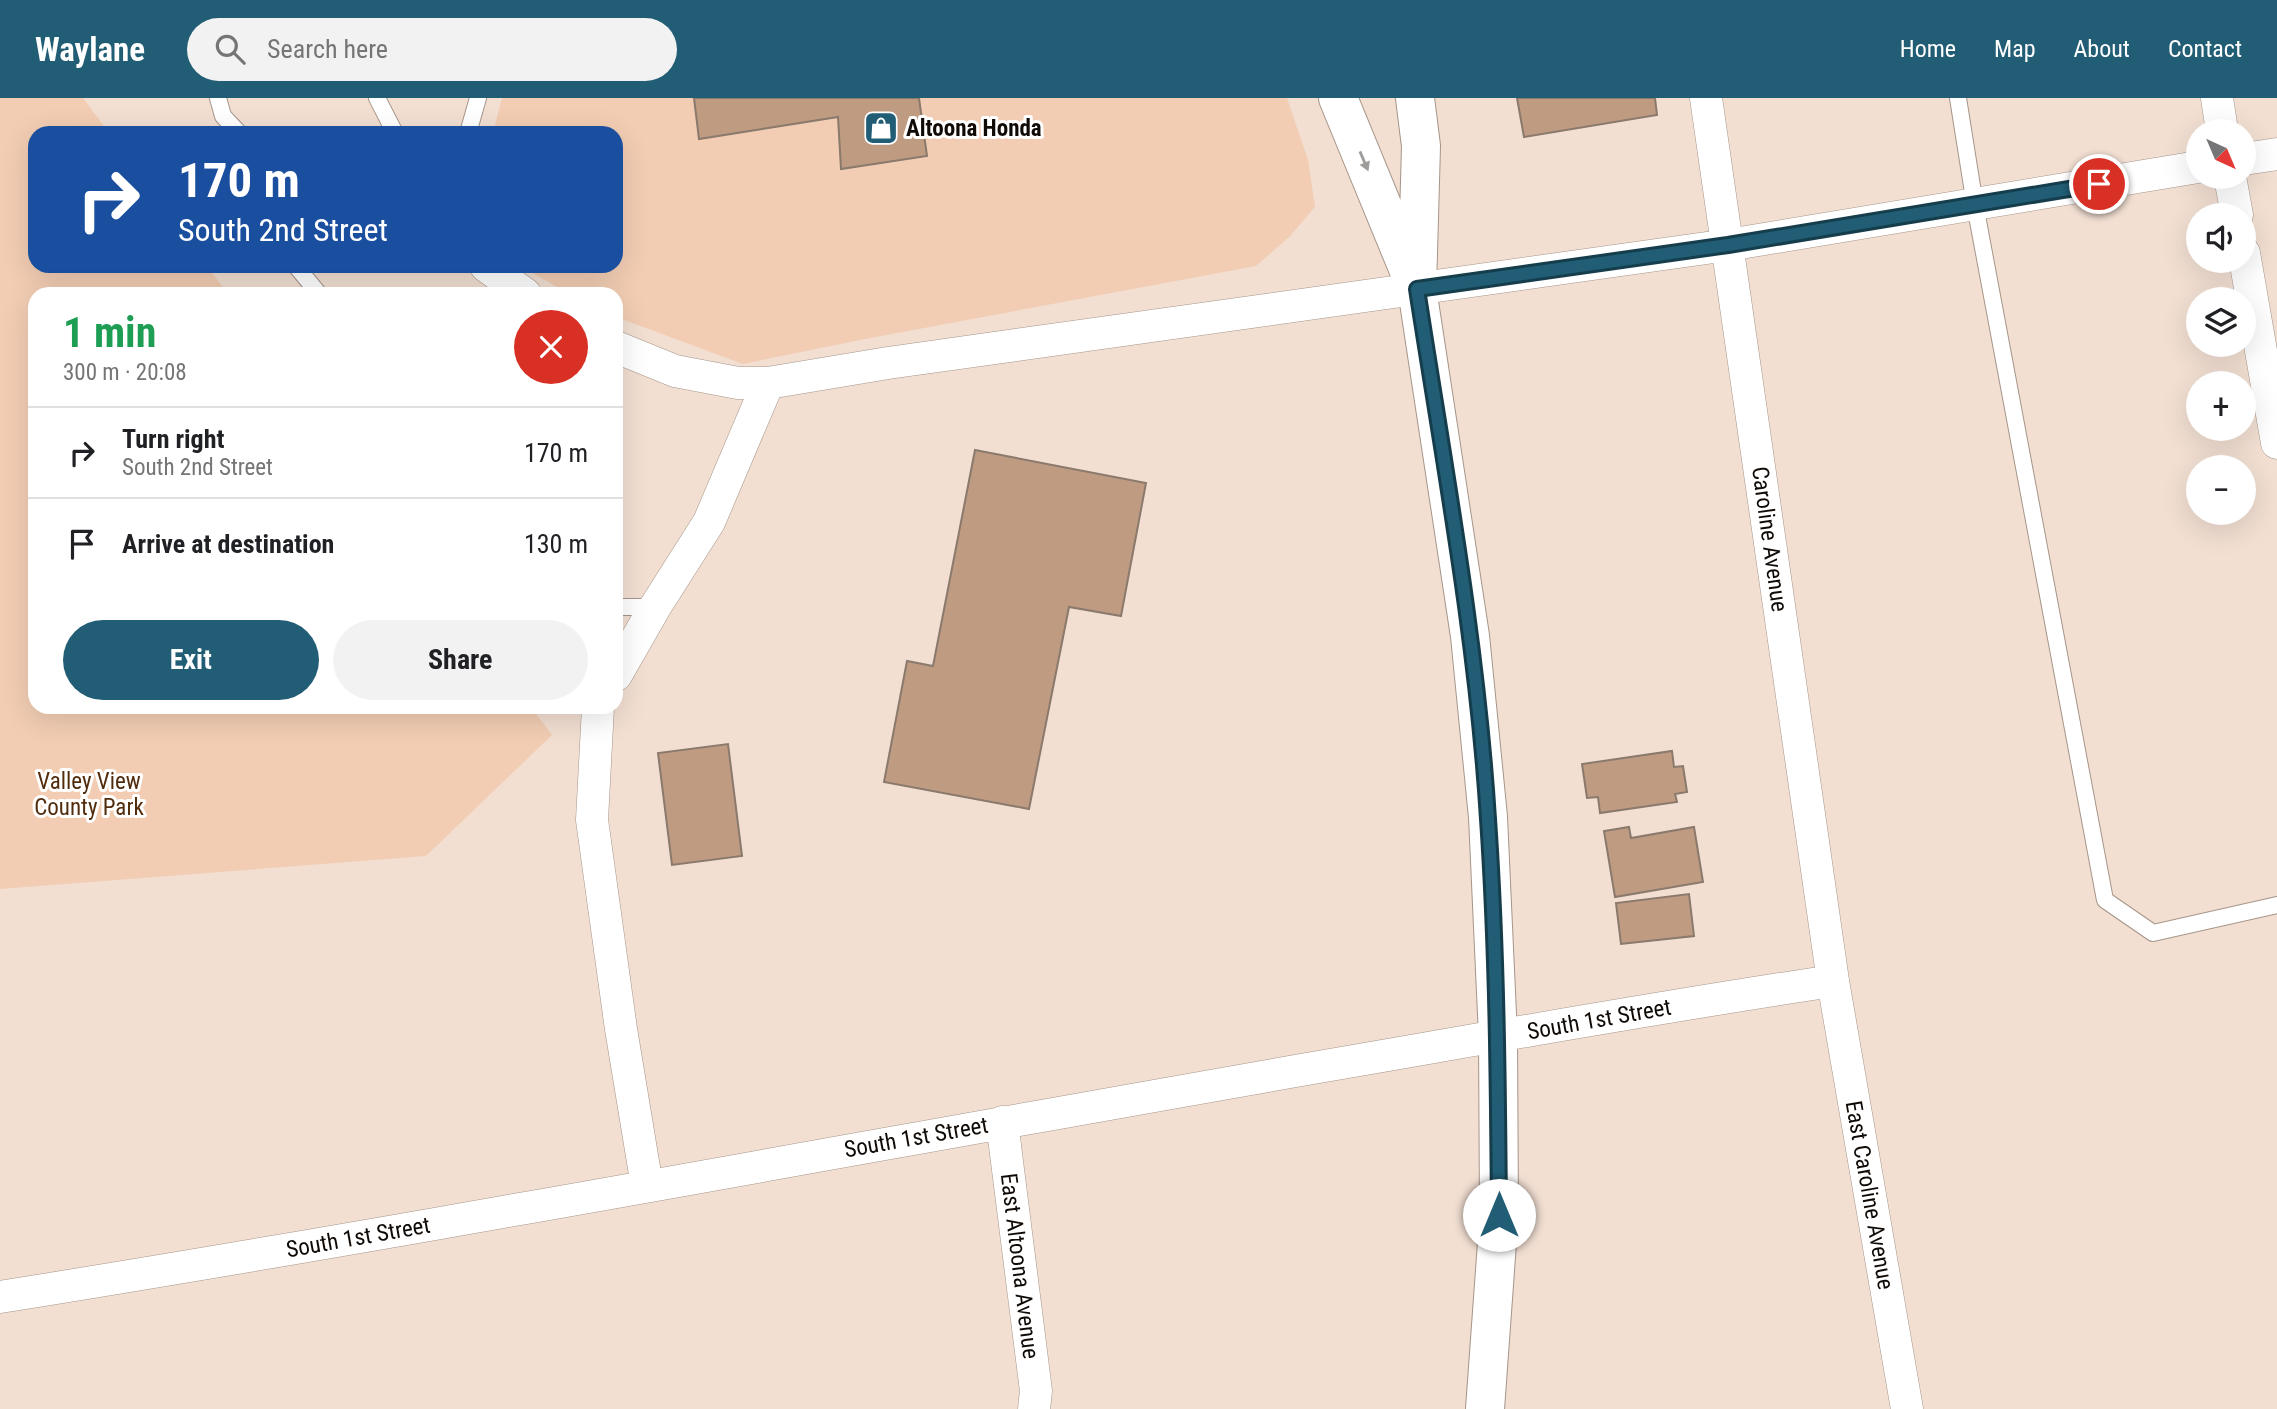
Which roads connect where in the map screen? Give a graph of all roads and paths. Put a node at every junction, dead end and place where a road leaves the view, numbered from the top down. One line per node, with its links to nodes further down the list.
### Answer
1 (218, 98): 10 (lane)
2 (377, 98): 11 (lane)
3 (478, 98): 12 (lane)
4 (1338, 98): 23 (main road, one-way to 23)
5 (1415, 98): 23 (main road)
6 (1706, 98): 17 (street, Caroline Avenue)
7 (1958, 98): 16 (lane)
8 (2217, 98): 9 (street)
9 (2220, 119)
10 (230, 126)
11 (391, 126)
12 (470, 126)
13 (2277, 154): 14 (street)
14 (2256, 157)
15 (2186, 169): 16 (street)
16 (1975, 205): 17 (street); 31 (lane)
17 (1728, 245): 23 (street); 32 (street, Caroline Avenue)
18 (302, 273): 21 (lane)
19 (493, 273): 22 (street)
20 (2247, 273): 26 (street)
21 (313, 287)
22 (514, 287)
23 (1417, 289): 25 (street); 33 (main road)
24 (623, 349): 25 (street)
25 (768, 383): 28 (street)
26 (2277, 443)
27 (623, 607): 28 (lane)
28 (655, 607): 29 (street)
29 (623, 663)
30 (597, 714): 35 (street)
31 (2277, 905)
32 (1833, 981): 33 (street, South 1st Street); 39 (street, East Caroline Avenue)
33 (1498, 1036): 34 (street, South 1st Street); 38 (main road)
34 (1002, 1122): 35 (street, South 1st Street); 37 (street, East Altoona Avenue)
35 (647, 1186): 36 (street, South 1st Street)
36 (0, 1297)
37 (1034, 1409)
38 (1485, 1409)
39 (1907, 1409)

